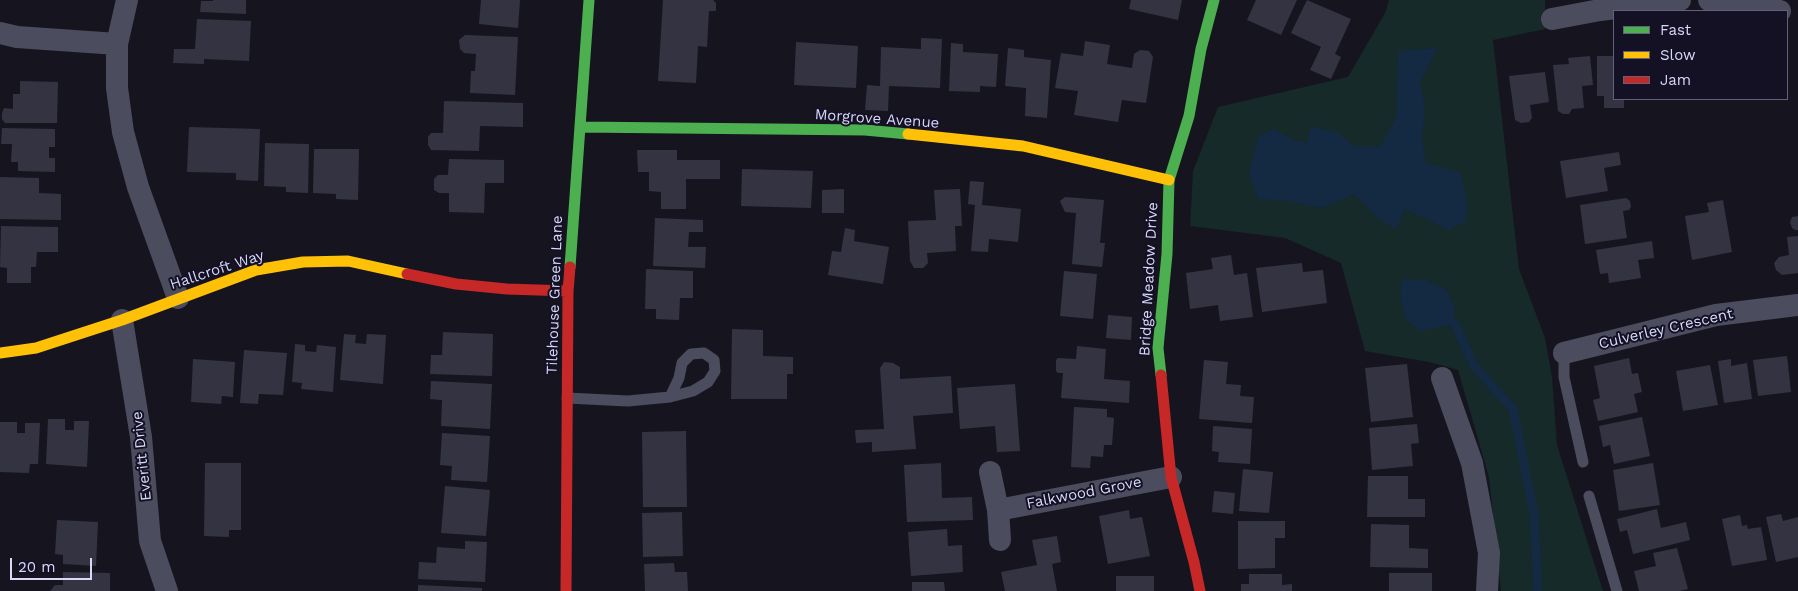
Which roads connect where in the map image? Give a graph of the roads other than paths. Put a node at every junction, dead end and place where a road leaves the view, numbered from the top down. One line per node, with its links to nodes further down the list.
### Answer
1 (127, 0): 10 (street)
2 (589, 0): 11 (street, Tilehouse Green Lane)
3 (1214, 0): 12 (street, Bridge Meadow Drive)
4 (1680, 0): 6 (street)
5 (1709, 0): 7 (street)
6 (1600, 5): 8 (street)
7 (1775, 10)
8 (1552, 19)
9 (0, 33): 10 (street)
10 (117, 44): 14 (street)
11 (580, 127): 12 (street, Morgrove Avenue); 13 (street, Tilehouse Green Lane)
12 (1168, 180): 24 (street, Bridge Meadow Drive)
13 (568, 291): 14 (street, Hallcroft Way); 21 (street, Tilehouse Green Lane)
14 (178, 298): 16 (street, Hallcroft Way)
15 (1798, 305): 18 (street, Culverley Crescent)
16 (122, 320): 17 (street, Hallcroft Way); 28 (street, Everitt Drive)
17 (0, 353)
18 (1564, 353): 22 (lane)
19 (1442, 378): 31 (street)
20 (670, 397): 21 (lane)
21 (567, 398): 29 (street, Tilehouse Green Lane)
22 (1583, 462)
23 (990, 472): 26 (street)
24 (1170, 477): 26 (street, Falkwood Grove); 30 (street, Bridge Meadow Drive)
25 (1589, 496): 32 (lane)
26 (998, 510): 27 (street)
27 (1000, 540)
28 (167, 591)
29 (566, 591)
30 (1200, 591)
31 (1488, 591)
32 (1617, 591)

